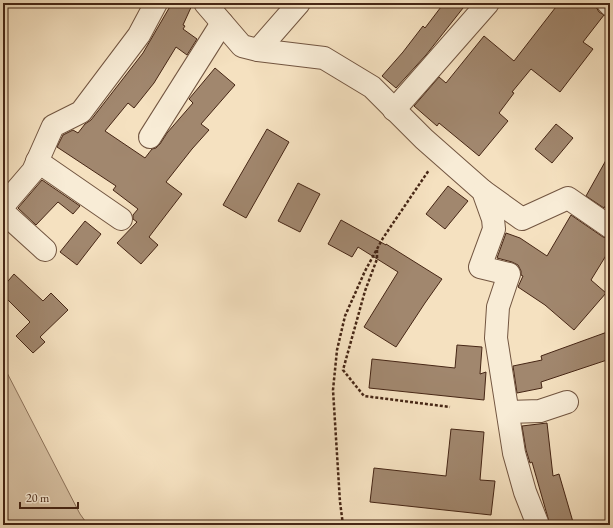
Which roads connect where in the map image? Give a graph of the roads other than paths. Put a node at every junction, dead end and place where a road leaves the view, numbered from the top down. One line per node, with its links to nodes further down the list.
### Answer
1 (156, 3): 9 (street)
2 (205, 3): 5 (street)
3 (299, 3): 6 (street)
4 (488, 3): 7 (street)
5 (222, 23): 6 (street); 8 (street)
6 (258, 50): 7 (street)
7 (394, 110): 10 (street)
8 (150, 137)
9 (37, 161): 11 (street); 13 (street)
10 (484, 191): 14 (street); 17 (street)
11 (3, 206)
12 (3, 212): 15 (street)
13 (121, 218)
14 (610, 227)
15 (45, 250)
16 (567, 402): 17 (street)
17 (508, 412): 18 (street)
18 (538, 525)

